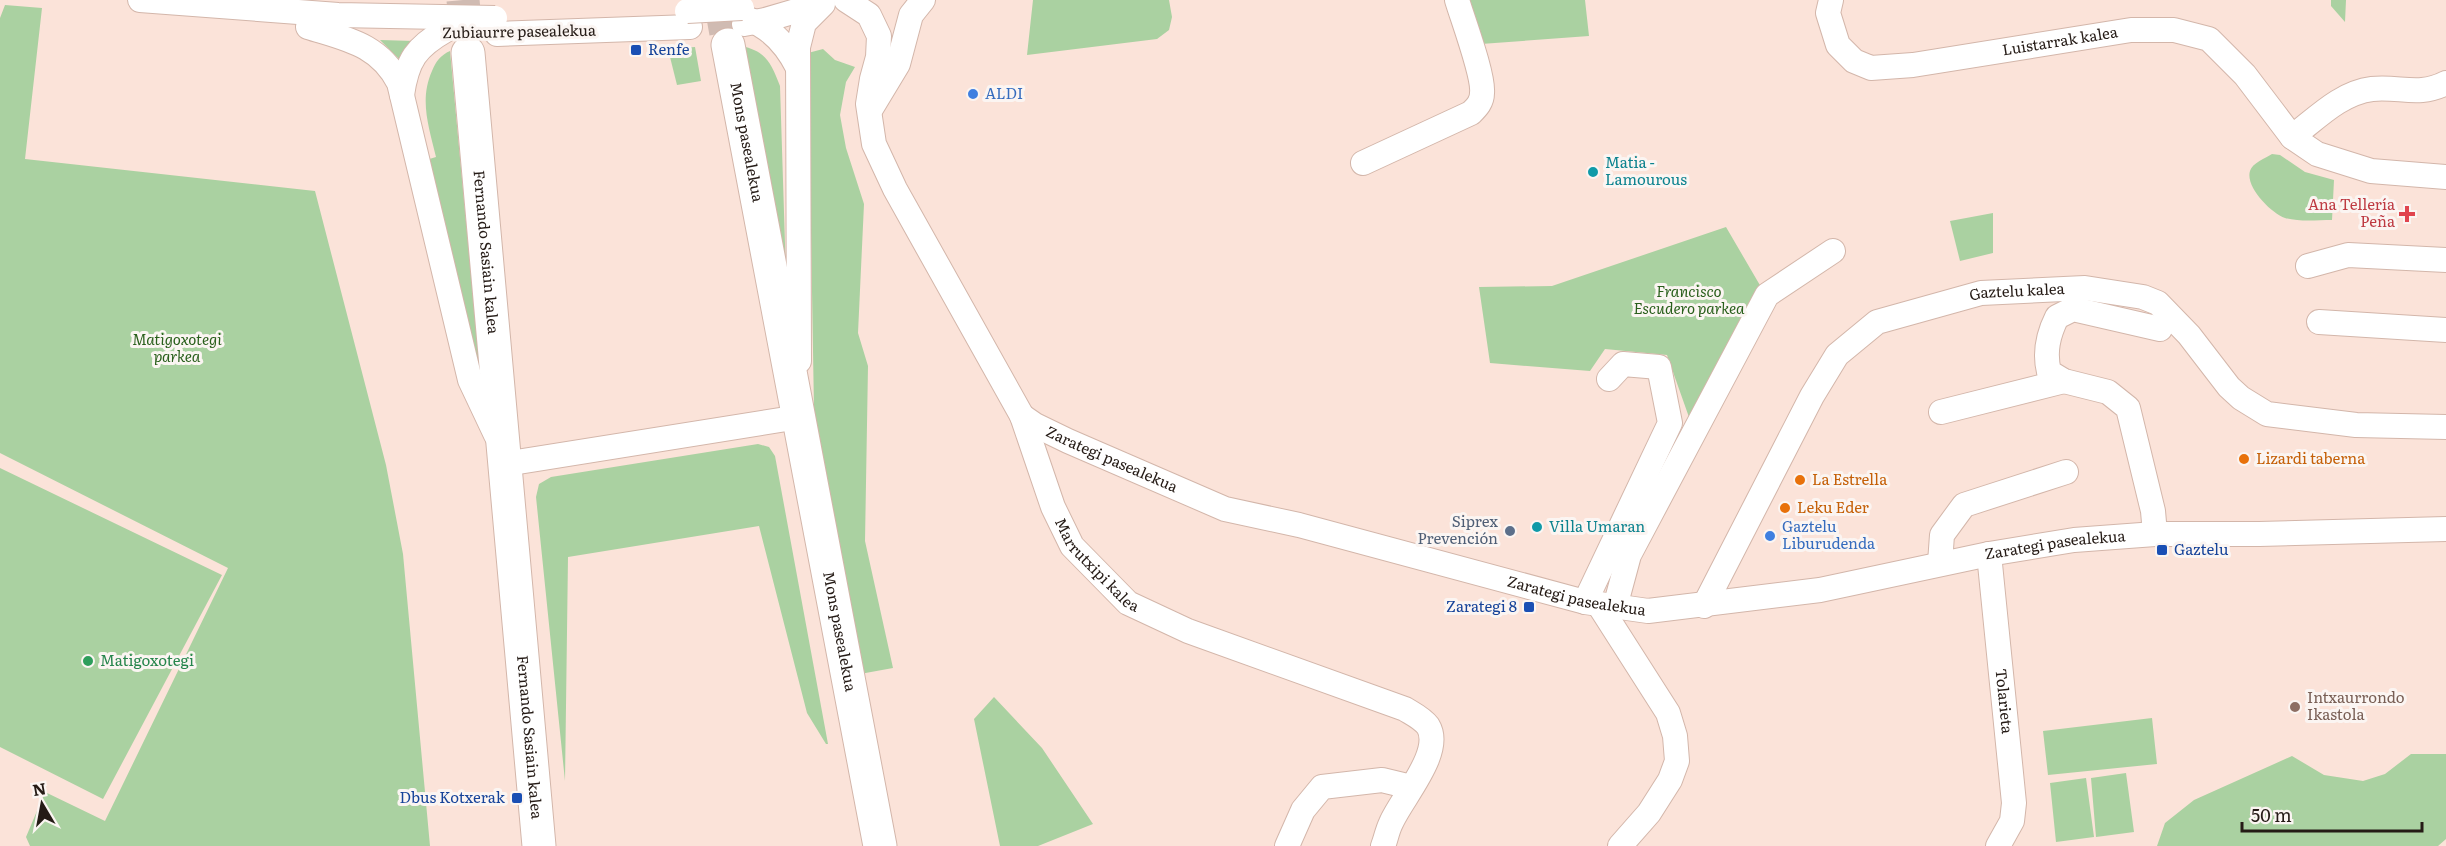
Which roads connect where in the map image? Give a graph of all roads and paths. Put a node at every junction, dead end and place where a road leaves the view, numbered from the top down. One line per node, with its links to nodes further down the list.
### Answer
1 (140, 0): 6 (street, Zubiaurre pasealekua)
2 (923, 0): 15 (street)
3 (1457, 0): 17 (street)
4 (1832, 0): 16 (street, Luistarrak kalea)
5 (837, 2): 8 (street, Zubiaurre pasealekua); 12 (street, Mons pasealekua); 15 (street, Marrutxipi kalea)
6 (205, 7): 10 (street, Zubiaurre pasealekua); 11 (street, Zubiaurre pasealekua)
7 (688, 18): 8 (street, Zubiaurre pasealekua); 9 (street, Zubiaurre pasealekua); 9 (street, Zubiaurre pasealekua)
8 (742, 23): 12 (street); 29 (main road, Mons pasealekua)
9 (496, 25): 11 (street, Zubiaurre pasealekua)
10 (308, 27): 11 (street, Zubiaurre pasealekua); 14 (street, Fernando Sasiain kalea)
11 (448, 34): 14 (street, Fernando Sasiain kalea); 31 (main road, Fernando Sasiain kalea)
12 (798, 68): 29 (street, Mons pasealekua)
13 (2446, 83): 16 (street)
14 (402, 95): 31 (street, Fernando Sasiain kalea)
15 (869, 118): 28 (street, Marrutxipi kalea)
16 (2292, 137): 18 (street, Luistarrak kalea)
17 (1363, 163)
18 (2446, 177)
19 (1833, 251): 37 (street)
20 (2446, 260): 21 (street)
21 (2308, 266)
22 (2319, 322): 24 (street)
23 (2160, 329): 26 (street)
24 (2446, 330)
25 (1609, 379): 37 (street)
26 (2064, 381): 27 (street); 34 (street)
27 (1941, 412)
28 (1022, 416): 37 (street, Zarategi pasealekua); 39 (street, Marrutxipi kalea)
29 (799, 417): 31 (street); 41 (main road, Mons pasealekua)
30 (2446, 427): 38 (street, Gaztelu kalea)
31 (504, 457): 40 (main road, Fernando Sasiain kalea)
32 (2066, 472): 36 (street)
33 (2446, 529): 34 (street, Zarategi pasealekua)
34 (2155, 534): 35 (street, Zarategi pasealekua)
35 (1989, 554): 36 (street, Zarategi pasealekua); 45 (street, Tolarieta)
36 (1940, 564): 38 (street, Zarategi pasealekua)
37 (1600, 605): 38 (street, Zarategi pasealekua); 44 (street)
38 (1704, 606)
39 (1411, 787): 42 (street); 43 (street, Marrutxipi kalea)
40 (539, 846)
41 (880, 846)
42 (1287, 846)
43 (1383, 846)
44 (1620, 846)
45 (1998, 846)

